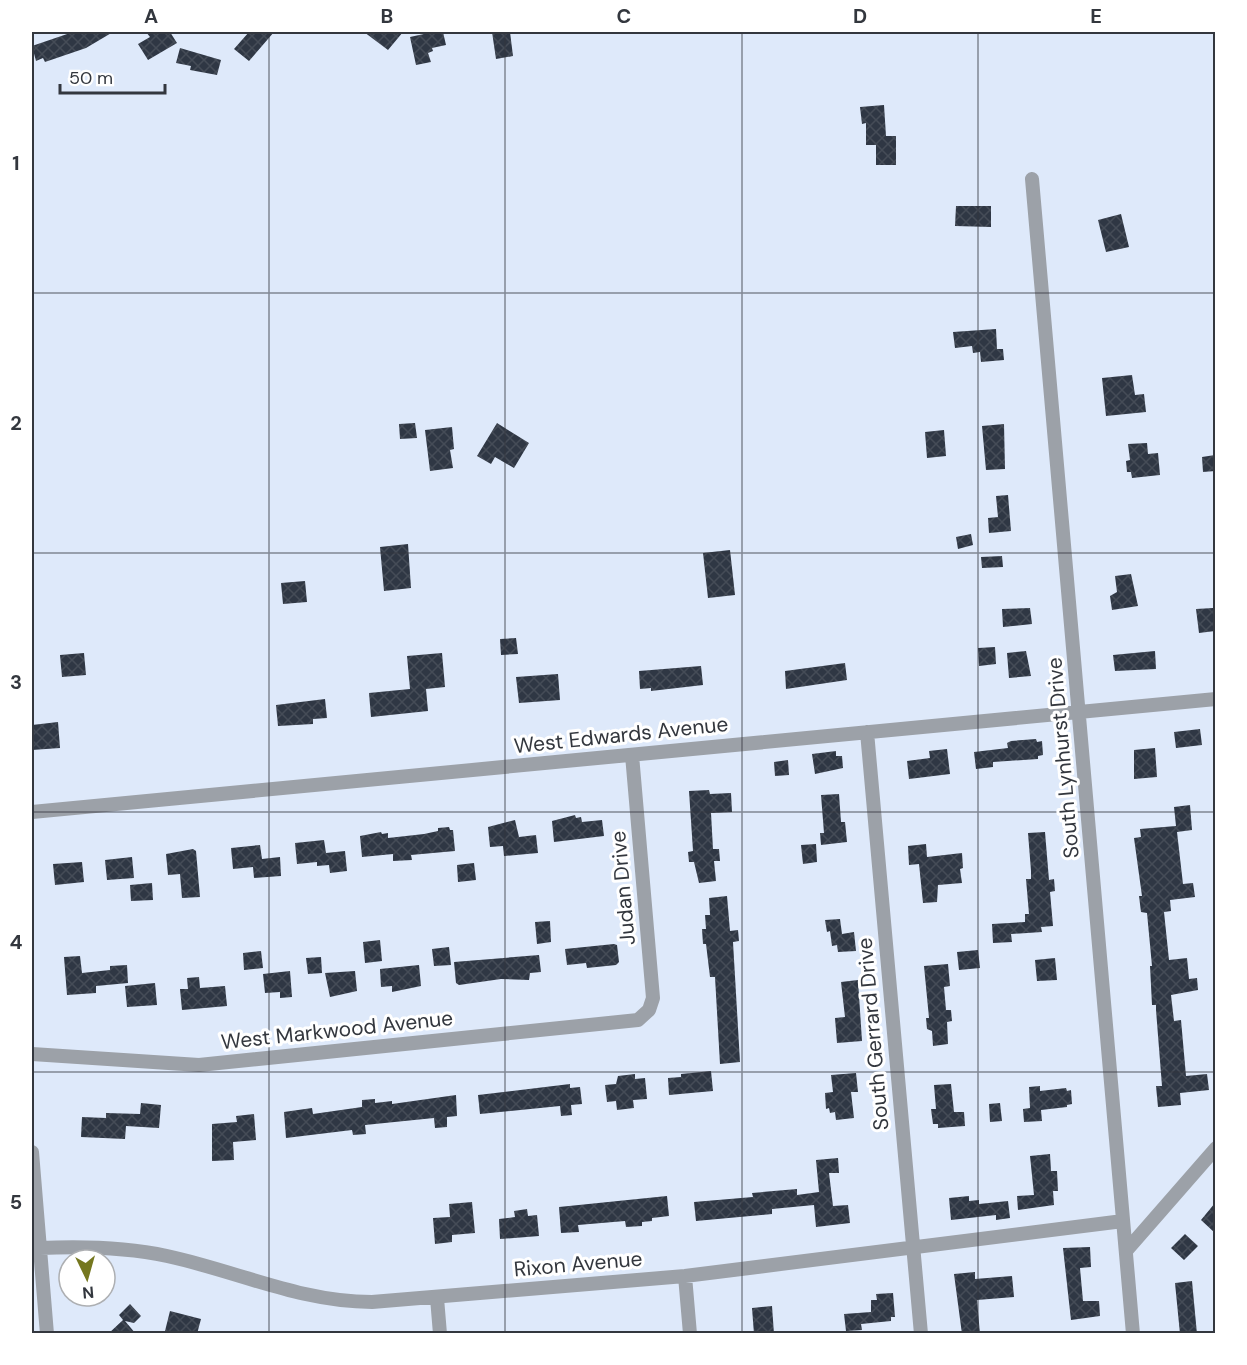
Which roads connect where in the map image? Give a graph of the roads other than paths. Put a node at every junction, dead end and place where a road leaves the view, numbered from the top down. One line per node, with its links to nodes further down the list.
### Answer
1 (1032, 179): 3 (street, South Lynhurst Drive)
2 (1215, 699): 3 (street, West Edwards Avenue)
3 (1080, 712): 4 (street, West Edwards Avenue); 11 (street, South Lynhurst Drive)
4 (867, 732): 5 (street, West Edwards Avenue); 12 (street, South Gerrard Drive)
5 (632, 755): 6 (street, West Edwards Avenue); 7 (street, Judan Drive)
6 (32, 812)
7 (645, 1016): 8 (street, West Markwood Avenue)
8 (32, 1054)
9 (1215, 1148): 14 (street)
10 (32, 1152): 13 (street)
11 (1123, 1221): 12 (street, Rixon Avenue); 14 (street, South Lynhurst Drive)
12 (913, 1247): 15 (street, Rixon Avenue); 20 (street, South Gerrard Drive)
13 (40, 1248): 16 (street, Rixon Avenue); 17 (street)
14 (1126, 1251): 21 (street, South Lynhurst Drive)
15 (685, 1275): 16 (street, Rixon Avenue); 19 (street)
16 (437, 1298): 18 (street)
17 (47, 1334)
18 (440, 1334)
19 (690, 1334)
20 (921, 1334)
21 (1133, 1334)

